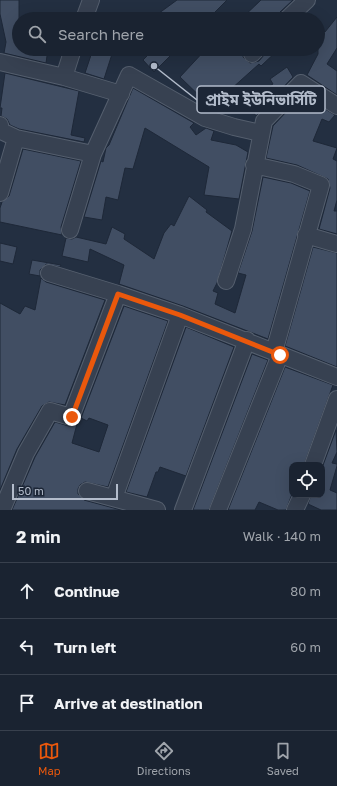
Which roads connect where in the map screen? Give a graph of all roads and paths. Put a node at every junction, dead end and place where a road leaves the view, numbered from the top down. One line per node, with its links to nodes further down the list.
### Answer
1 (90, 0): 3 (street)
2 (306, 0): 4 (street)
3 (86, 12)
4 (294, 12)
5 (71, 56): 7 (street)
6 (0, 62): 7 (street)
7 (64, 77): 8 (street)
8 (120, 94): 11 (street); 13 (street)
9 (337, 106): 11 (street)
10 (0, 125): 12 (street)
11 (260, 132): 14 (street)
12 (16, 138): 13 (street); 15 (street)
13 (93, 154): 16 (street)
14 (254, 165): 17 (street); 20 (street)
15 (0, 193)
16 (70, 230)
17 (306, 235): 18 (street); 24 (street)
18 (337, 244)
19 (49, 273): 21 (street)
20 (226, 281)
21 (118, 294): 22 (street); 31 (street)
22 (180, 315): 23 (street); 30 (street)
23 (247, 340): 24 (street); 33 (street)
24 (277, 354): 25 (street); 34 (street)
25 (337, 377)
26 (337, 398): 27 (street)
27 (314, 462)
28 (87, 491): 30 (street)
29 (301, 498): 35 (street)
30 (115, 502): 32 (street)
31 (2, 510)
32 (157, 510)
33 (183, 510)
34 (218, 510)
35 (296, 510)

